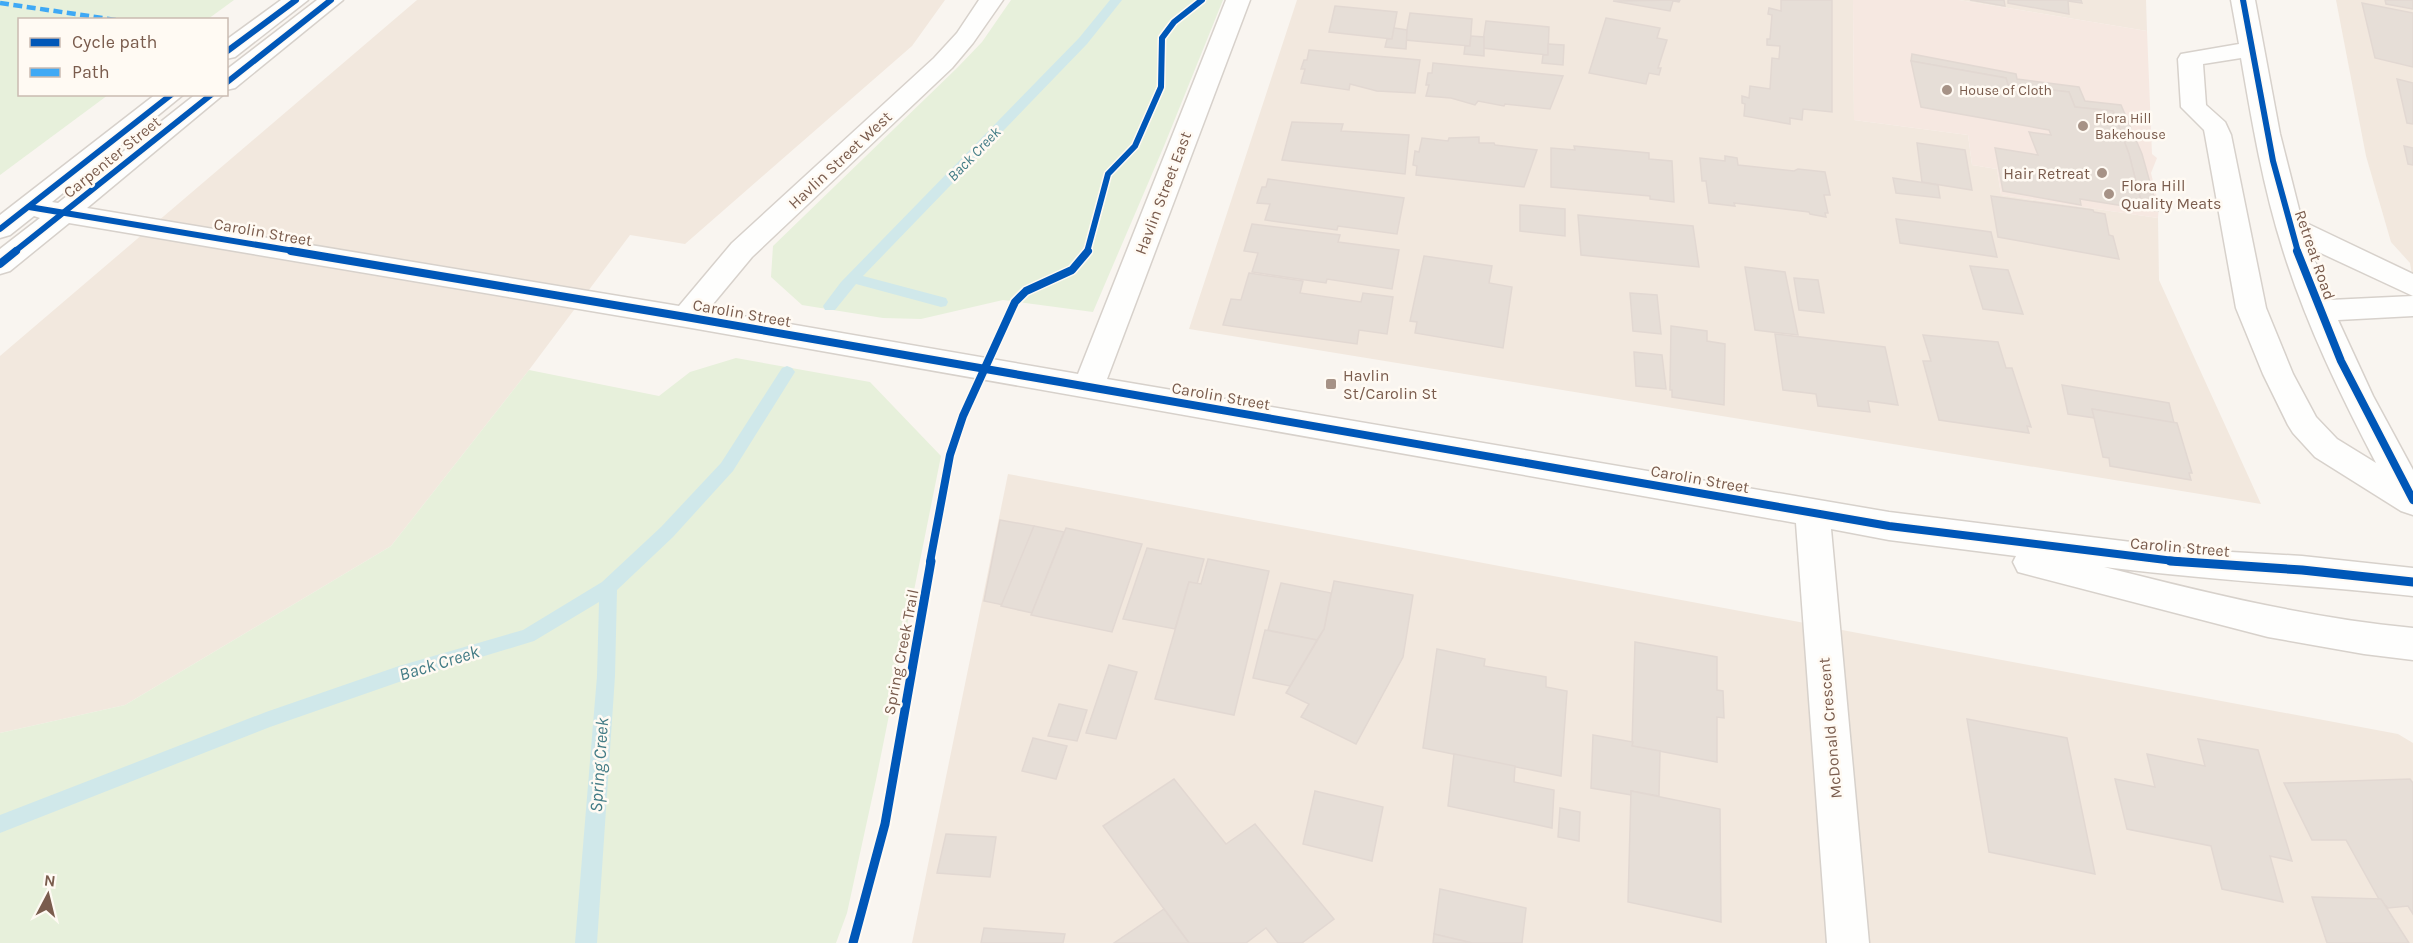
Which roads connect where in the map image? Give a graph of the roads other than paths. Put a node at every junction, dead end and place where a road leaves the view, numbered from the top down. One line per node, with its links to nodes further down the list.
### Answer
1 (296, 0): 7 (street)
2 (331, 0): 8 (street)
3 (991, 0): 19 (street, Havlin Street West)
4 (1238, 0): 20 (street, Havlin Street East)
5 (2243, 0): 6 (street, Retreat Road)
6 (2251, 49): 13 (street, Retreat Road); 21 (street)
7 (228, 51)
8 (228, 81)
9 (169, 96): 11 (street, Carpenter Street)
10 (209, 96): 12 (street, Carpenter Street)
11 (29, 207): 12 (street, Carolin Street); 14 (street, Carpenter Street)
12 (64, 212): 15 (street, Carpenter Street); 19 (street, Carolin Street)
13 (2291, 227): 16 (street); 18 (street, Retreat Road)
14 (0, 229)
15 (0, 264)
16 (2413, 286)
17 (2413, 306): 18 (street)
18 (2320, 311): 21 (street, Retreat Road)
19 (686, 316): 20 (street, Carolin Street)
20 (1088, 387): 22 (street, Carolin Street)
21 (2413, 501)
22 (1812, 512): 23 (street, Carolin Street); 26 (street, McDonald Crescent)
23 (1889, 526): 24 (street, Carolin Street); 25 (street, Carolin Street)
24 (2413, 582)
25 (2413, 644)
26 (1848, 943)

